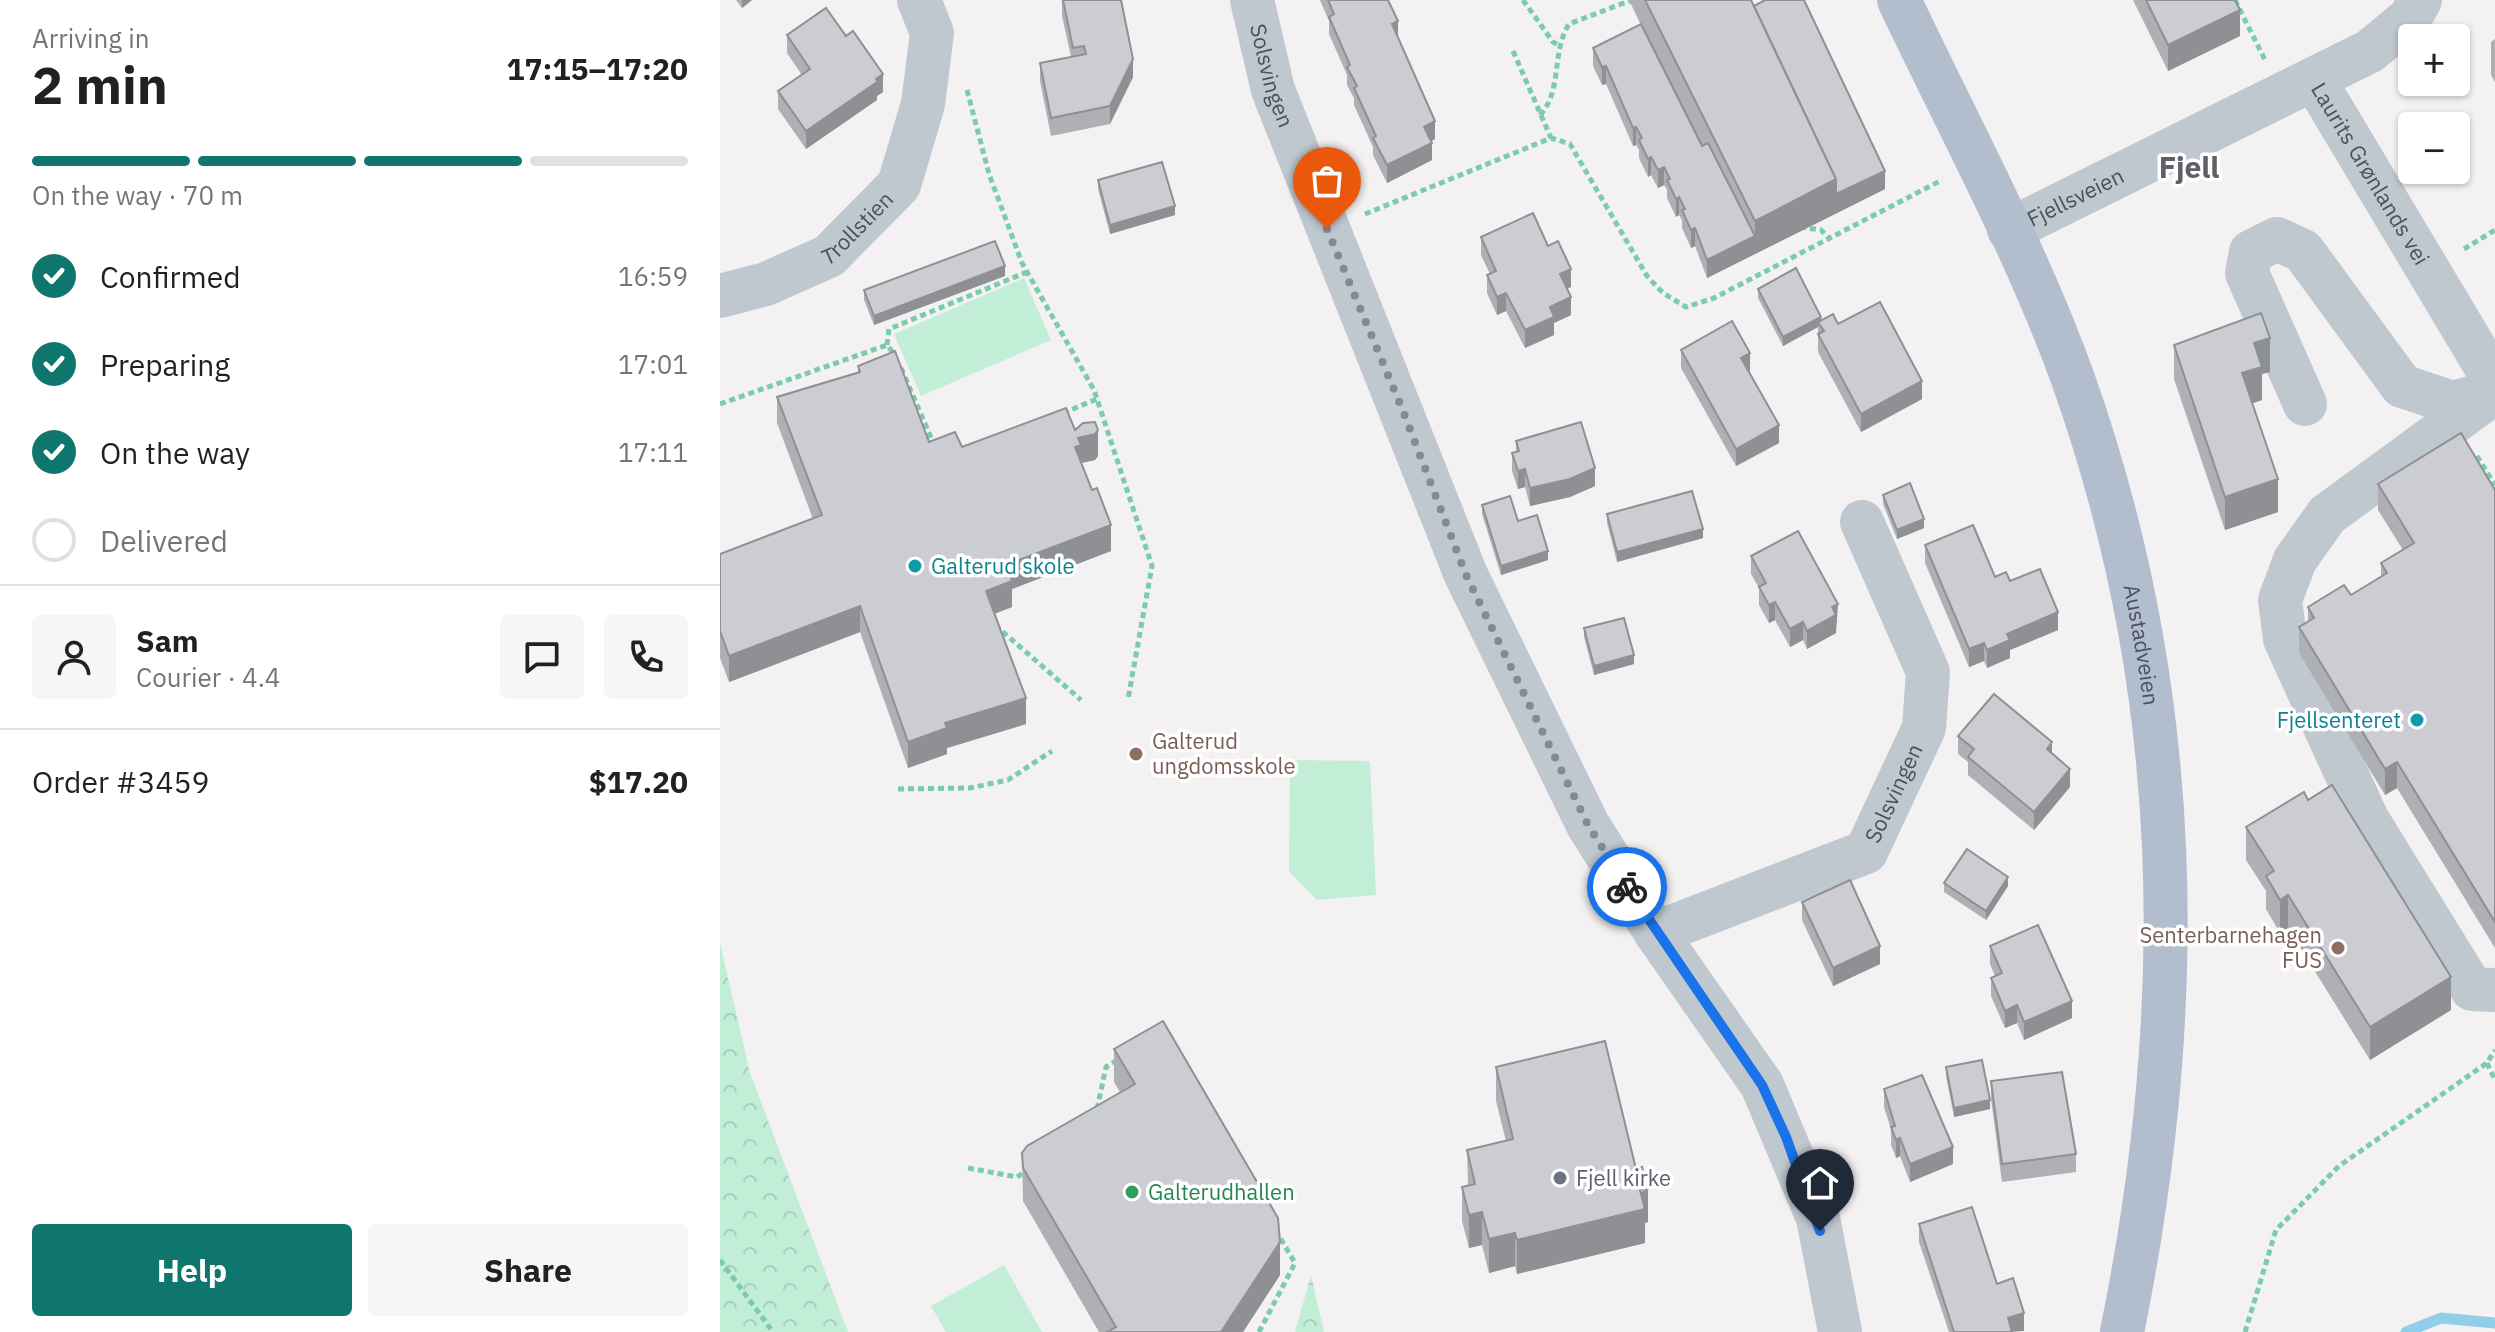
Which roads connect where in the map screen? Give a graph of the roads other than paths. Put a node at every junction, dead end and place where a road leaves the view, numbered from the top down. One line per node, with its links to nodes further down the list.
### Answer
1 (919, 0): 7 (street, Trollstien)
2 (1252, 0): 12 (street, Solsvingen)
3 (1899, 0): 6 (main road, Austadveien)
4 (2420, 0): 5 (street, Laurits Grønlands vei)
5 (2315, 81): 6 (street, Fjellsveien); 8 (street, Laurits Grønlands vei)
6 (2009, 230): 15 (main road, Austadveien)
7 (720, 296)
8 (2495, 382)
9 (2495, 391): 10 (street); 13 (street)
10 (2305, 404)
11 (1862, 522): 12 (street, Solsvingen)
12 (1656, 933): 14 (street, Solsvingen)
13 (2495, 990)
14 (1840, 1332)
15 (2122, 1332)

